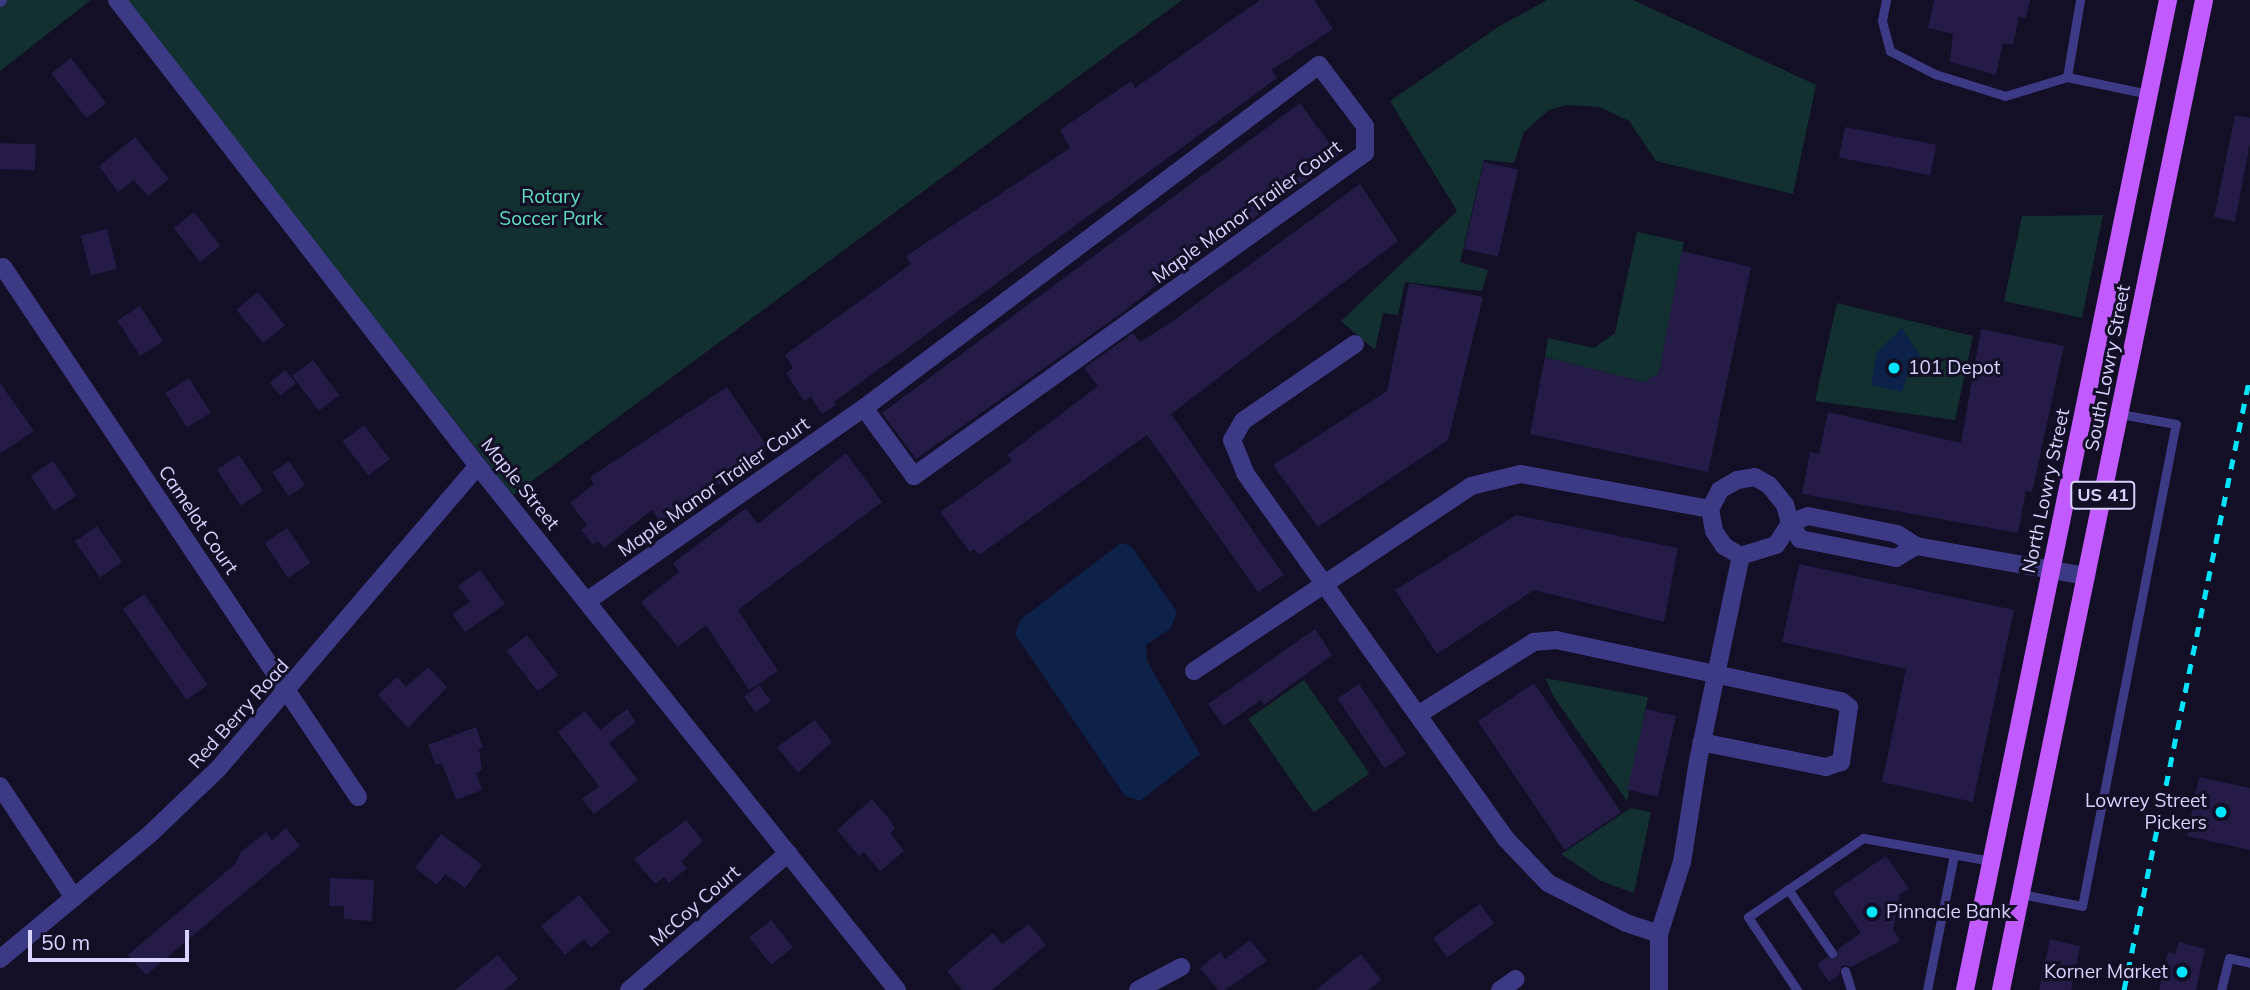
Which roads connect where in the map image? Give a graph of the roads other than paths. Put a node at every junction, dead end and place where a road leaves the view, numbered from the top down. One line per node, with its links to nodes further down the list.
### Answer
1 (117, 0): 12 (street, Maple Street)
2 (1886, 0): 6 (lane)
3 (2080, 0): 6 (lane)
4 (2168, 0): 7 (main road, North Lowry Street / US 41)
5 (2204, 0): 11 (main road, South Lowry Street / US 41)
6 (2067, 77): 7 (lane)
7 (2149, 94): 16 (main road, North Lowry Street / US 41)
8 (3, 267): 22 (street, Camelot Court)
9 (1355, 344): 18 (street)
10 (864, 408): 10 (street, Maple Manor Trailer Court); 19 (street, Maple Manor Trailer Court)
11 (2120, 414): 17 (main road, South Lowry Street / US 41); 31 (lane)
12 (478, 466): 19 (street, Maple Street); 22 (street, Red Berry Road)
13 (1710, 509): 14 (street); 15 (street); 18 (street)
14 (1791, 524): 15 (street); 16 (street)
15 (1741, 556): 21 (street)
16 (2052, 570): 17 (street); 29 (main road, North Lowry Street / US 41)
17 (2086, 576): 31 (main road, South Lowry Street / US 41)
18 (1325, 580): 20 (street); 23 (street)
19 (587, 601): 27 (street, Maple Street)
20 (1194, 671)
21 (1714, 675): 23 (street); 24 (street); 24 (street)
22 (288, 692): 26 (street, Camelot Court); 32 (street, Red Berry Road)
23 (1419, 714): 33 (street)
24 (1701, 742): 33 (street)
25 (0, 786): 32 (street)
26 (358, 797)
27 (788, 853): 40 (street, McCoy Court); 41 (street, Maple Street)
28 (1954, 855): 29 (lane); 30 (lane); 47 (lane)
29 (1992, 861): 48 (main road, North Lowry Street / US 41)
30 (1788, 889): 34 (lane); 45 (lane)
31 (2021, 894): 49 (main road, South Lowry Street / US 41)
32 (74, 898): 35 (street, Red Berry Road)
33 (1659, 934): 44 (street)
34 (1832, 953)
35 (0, 960)
36 (2250, 963): 50 (lane)
37 (1181, 967): 42 (street)
38 (1844, 971): 46 (lane)
39 (1516, 979): 43 (street)
40 (629, 990)
41 (897, 990)
42 (1138, 990)
43 (1500, 990)
44 (1659, 990)
45 (1797, 990)
46 (1851, 990)
47 (1927, 990)
48 (1965, 990)
49 (2001, 990)
50 (2221, 990)

